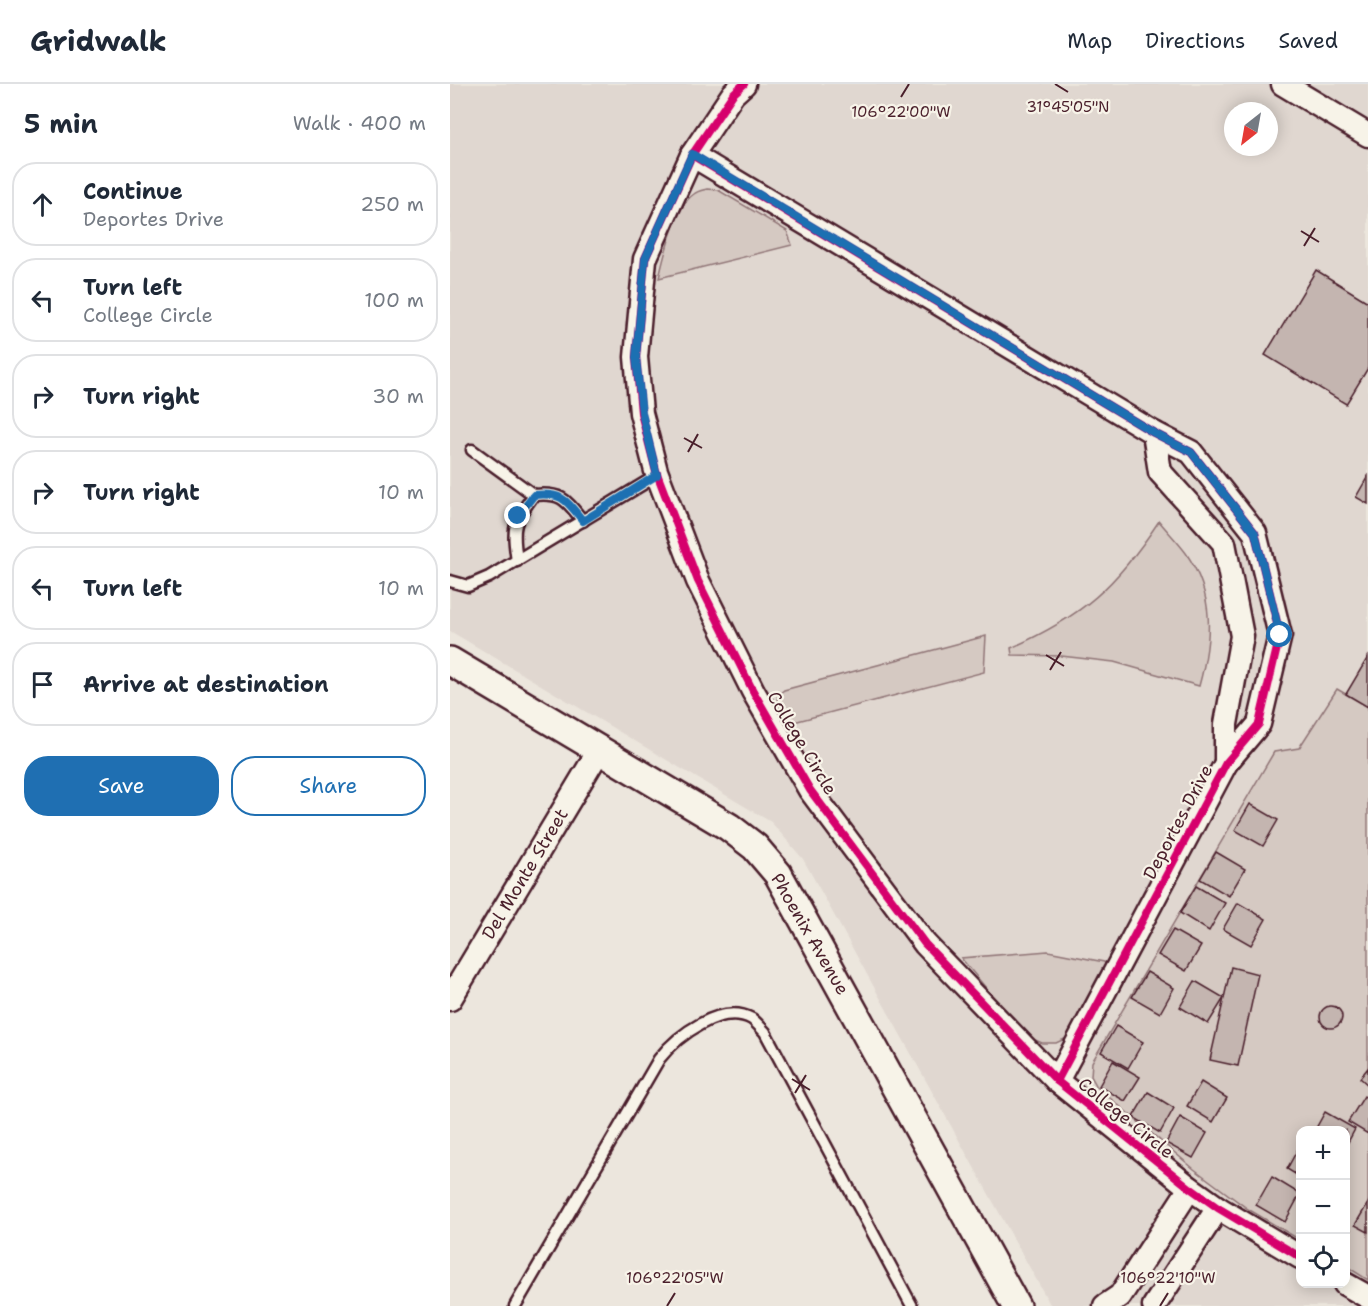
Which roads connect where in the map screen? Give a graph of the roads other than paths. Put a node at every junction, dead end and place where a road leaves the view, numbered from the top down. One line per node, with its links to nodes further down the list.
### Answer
1 (1283, 84): 3 (street)
2 (739, 87): 4 (street, College Circle)
3 (1368, 135)
4 (692, 154): 5 (street, Deportes Drive); 7 (street, College Circle)
5 (1154, 433): 14 (street, Deportes Drive); 14 (street, Deportes Drive)
6 (472, 450): 8 (lane)
7 (657, 475): 9 (lane); 16 (street, College Circle)
8 (534, 495): 9 (lane); 10 (lane)
9 (583, 521): 10 (lane)
10 (517, 561): 11 (lane)
11 (450, 581)
12 (450, 661): 13 (street, Phoenix Avenue)
13 (600, 749): 15 (street, Del Monte Street); 24 (street, Phoenix Avenue)
14 (1226, 763): 16 (street, Deportes Drive)
15 (450, 999)
16 (1057, 1082): 17 (street, College Circle)
17 (1190, 1188): 18 (street, College Circle); 25 (street)
18 (1218, 1208): 19 (street, College Circle); 26 (street)
19 (1296, 1255)
20 (1350, 1287): 21 (street)
21 (1368, 1297)
22 (515, 1306): 23 (lane)
23 (912, 1306)
24 (1016, 1306)
25 (1105, 1306)
26 (1154, 1306)

